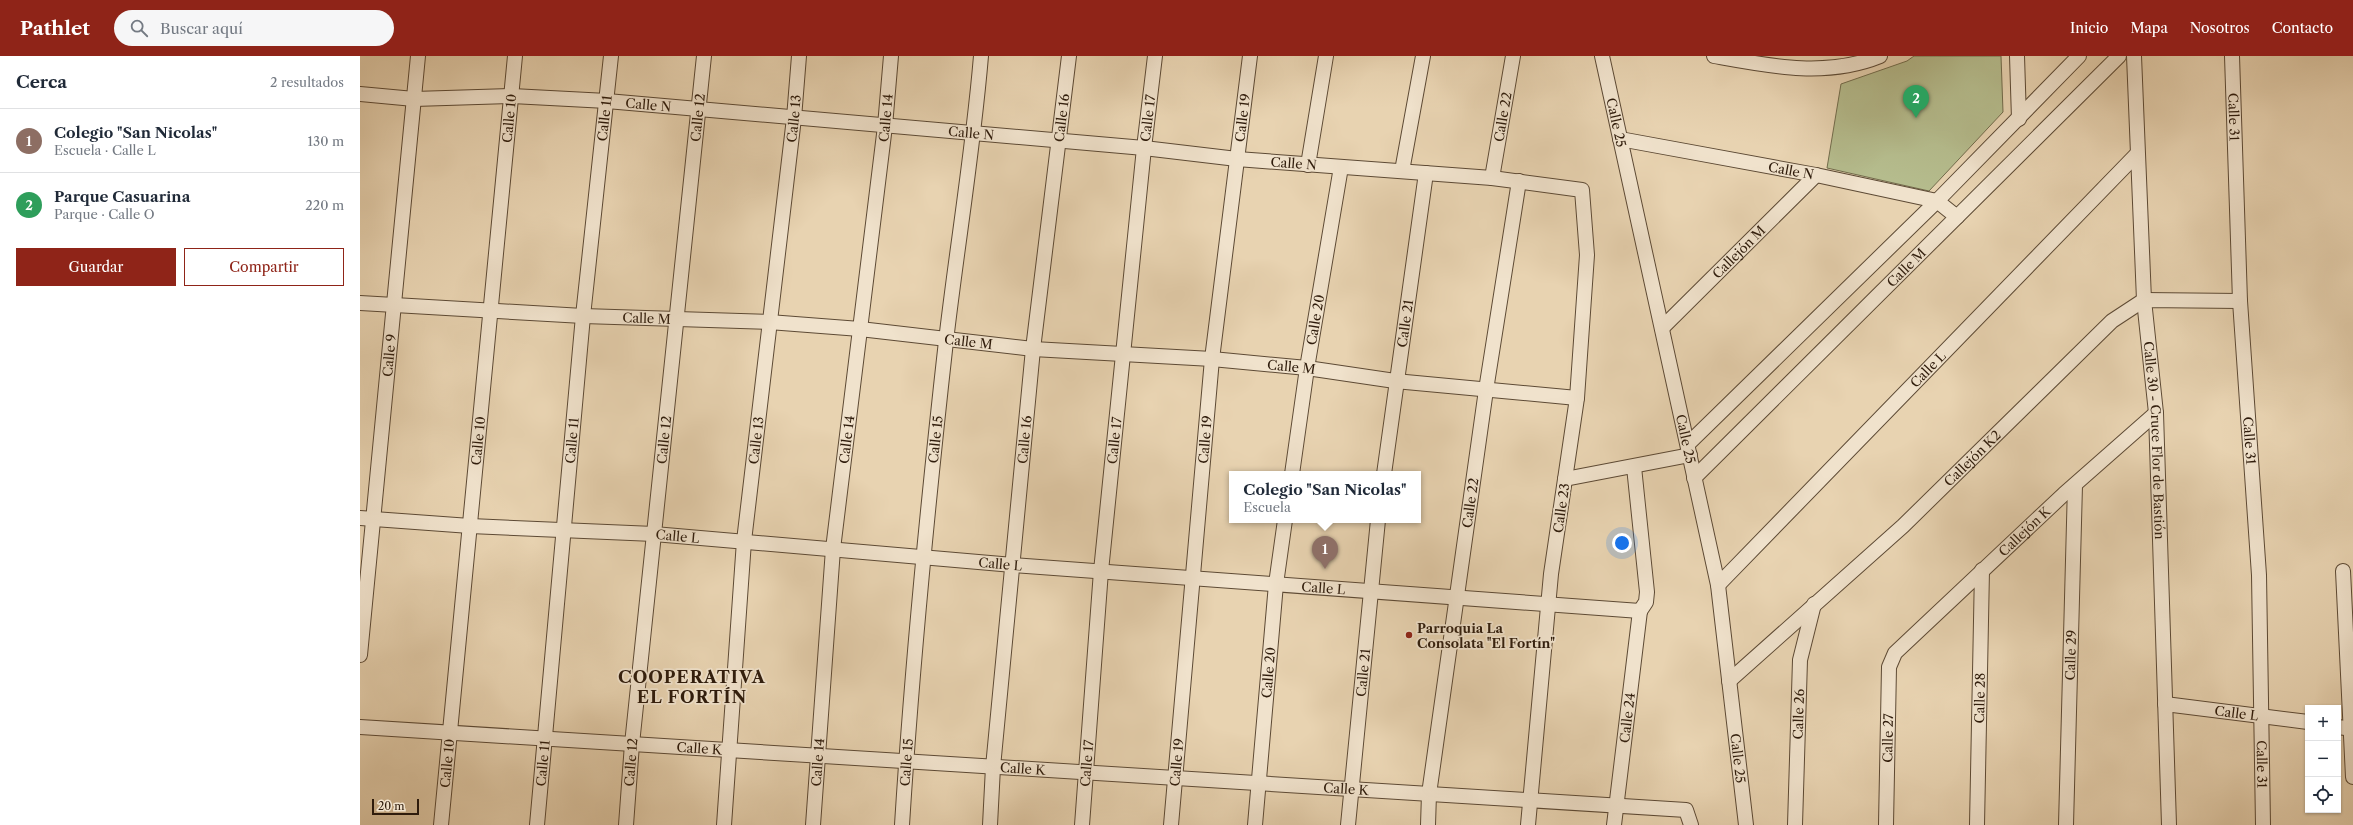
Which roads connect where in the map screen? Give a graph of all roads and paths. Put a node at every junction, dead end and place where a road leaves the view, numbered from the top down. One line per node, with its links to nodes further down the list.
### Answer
1 (418, 56): 24 (street, Calle 9)
2 (515, 56): 23 (street, Calle 10)
3 (610, 56): 25 (street, Calle 11)
4 (704, 56): 26 (street, Calle 12)
5 (799, 56): 27 (street, Calle 13)
6 (891, 56): 29 (street, Calle 14)
7 (981, 56): 30 (street, Calle 15)
8 (1069, 56): 32 (street, Calle 16)
9 (1155, 56): 33 (street, Calle 17)
10 (1250, 56): 35 (street, Calle 19)
11 (1326, 56): 36 (street)
12 (1423, 56): 38 (street)
13 (1513, 56): 41 (street, Calle 22)
14 (1602, 56): 31 (street, Calle 25)
15 (1714, 56): 16 (street)
16 (1880, 56)
17 (2017, 56): 28 (street)
18 (2079, 56): 28 (street, Calle M)
19 (2119, 56): 45 (street, Calle M)
20 (2134, 56): 34 (street, Calle 30 - Cruce Flor de Bastión)
21 (2232, 56): 47 (street, Calle 31)
22 (360, 94): 24 (street, Calle N)
23 (512, 96): 24 (street, Calle N); 25 (street, Calle N); 50 (street, Calle 10)
24 (414, 99): 49 (street, Calle 9)
25 (607, 101): 26 (street, Calle N); 51 (street, Calle 11)
26 (699, 109): 27 (street, Calle N); 52 (street, Calle 12)
27 (794, 118): 29 (street, Calle N); 53 (street, Calle 13)
28 (2019, 120): 44 (street, Calle M)
29 (885, 126): 30 (street, Calle N); 55 (street, Calle 14)
30 (974, 133): 32 (street, Calle N); 56 (street, Calle 15)
31 (1620, 139): 40 (street, Calle N); 54 (street, Calle 25)
32 (1059, 141): 33 (street, Calle N); 57 (street, Calle 16)
33 (1144, 148): 35 (street, Calle N); 58 (street, Calle 17)
34 (2137, 154): 46 (street, Calle 30 - Cruce Flor de Bastión); 87 (street, Calle L)
35 (1237, 159): 36 (street, Calle N); 59 (street, Calle 19)
36 (1308, 165): 37 (street, Calle N)
37 (1341, 167): 38 (street, Calle N); 60 (street, Calle 20)
38 (1402, 171): 39 (street, Calle N)
39 (1426, 173): 41 (street, Calle N); 61 (street, Calle 21)
40 (1816, 175): 44 (street, Calle N); 54 (street, Callejón M)
41 (1492, 178): 42 (street, Calle N)
42 (1519, 181): 43 (street, Calle N); 62 (street, Calle 22)
43 (1582, 190): 63 (street, Calle 23)
44 (1936, 201): 45 (street, Calle N); 65 (street, Calle M)
45 (1957, 217): 69 (street, Calle M)
46 (2144, 300): 47 (street); 64 (street, Calle 30 - Cruce Flor de Bastión); 91 (street, Callejón K2)
47 (2240, 301): 97 (street, Calle 31)
48 (360, 303): 49 (street, Calle M)
49 (394, 304): 50 (street, Calle M); 72 (street, Calle 9)
50 (491, 310): 51 (street, Calle M); 75 (street, Calle 10)
51 (583, 316): 52 (street, Calle M); 76 (street, Calle 11)
52 (678, 318): 53 (street, Calle M); 77 (street, Calle 12)
53 (769, 322): 55 (street, Calle M); 78 (street, Calle 13)
54 (1662, 328): 65 (street, Calle 25)
55 (860, 329): 56 (street, Calle M); 79 (street, Calle 14)
56 (946, 340): 57 (street, Calle M); 80 (street, Calle 15)
57 (1033, 349): 58 (street, Calle M); 81 (street, Calle 16)
58 (1123, 355): 59 (street, Calle M); 83 (street, Calle 17)
59 (1212, 359): 60 (street, Calle M); 85 (street, Calle 19)
60 (1307, 368): 61 (street, Calle M); 67 (street, Calle 20)
61 (1395, 381): 62 (street, Calle M); 68 (street, Calle 21)
62 (1486, 390): 63 (street, Calle M); 89 (street, Calle 22)
63 (1577, 398): 70 (street, Calle 23)
64 (2156, 413): 71 (street, Callejón K); 96 (street, Calle 30 - Cruce Flor de Bastión)
65 (1689, 450): 66 (street); 69 (street, Calle 25)
66 (1634, 467): 70 (street); 92 (street)
67 (1292, 471)
68 (1384, 471)
69 (1694, 478): 87 (street, Calle 25)
70 (1565, 479): 90 (street, Calle 23)
71 (2075, 485): 82 (street, Callejón K); 135 (street, Calle 29)
72 (366, 518): 75 (street, Calle L); 94 (street, Calle 9)
73 (1285, 523): 86 (street, Calle 20)
74 (1378, 523): 88 (street, Calle 21)
75 (470, 526): 76 (street, Calle L); 101 (street, Calle 10)
76 (564, 528): 77 (street, Calle L); 102 (street, Calle 11)
77 (654, 534): 78 (street, Calle L); 103 (street, Calle 12)
78 (744, 542): 79 (street, Calle L); 104 (street, Calle 13)
79 (833, 549): 80 (street, Calle L); 105 (street, Calle 14)
80 (924, 557): 81 (street, Calle L); 106 (street, Calle 15)
81 (1013, 565): 83 (street, Calle L); 107 (street, Calle 16)
82 (1982, 570): 93 (street, Callejón K); 134 (street, Calle 28)
83 (1101, 571): 85 (street, Calle L); 108 (street, Calle 17)
84 (2343, 571): 100 (street)
85 (1192, 578): 86 (street, Calle L); 110 (street, Calle 19)
86 (1276, 584): 88 (street, Calle L); 111 (street, Calle 20)
87 (1718, 585): 95 (street, Calle 25)
88 (1370, 591): 89 (street, Calle L); 112 (street, Calle 21)
89 (1456, 597): 90 (street, Calle L); 113 (street, Calle 22)
90 (1548, 604): 92 (street, Calle L); 114 (street, Calle 23)
91 (1814, 604): 95 (street, Callejón K2); 132 (street, Calle 26)
92 (1640, 611): 115 (street, Calle 24)
93 (1895, 653): 133 (street, Calle 27)
94 (360, 654)
95 (1729, 680): 131 (street, Calle 25)
96 (2165, 704): 97 (street, Calle L); 136 (street, Calle 30 - Cruce Flor de Bastión)
97 (2262, 716): 98 (street, Calle L); 137 (street, Calle 31)
98 (2305, 722)
99 (360, 727): 101 (street, Calle K)
100 (2347, 728): 109 (street)
101 (450, 732): 102 (street, Calle K); 116 (street, Calle 10)
102 (545, 738): 103 (street, Calle K); 117 (street, Calle 11)
103 (632, 744): 104 (street, Calle K); 118 (street, Calle 12)
104 (729, 750): 105 (street, Calle K); 119 (street, Calle 13)
105 (818, 755): 106 (street, Calle K); 120 (street, Calle 14)
106 (906, 761): 107 (street, Calle K); 121 (street, Calle 15)
107 (993, 766): 108 (street, Calle K); 122 (street, Calle 16)
108 (1086, 772): 110 (street, Calle K); 123 (street, Calle 17)
109 (2353, 777)
110 (1175, 778): 111 (street, Calle K); 124 (street, Calle 19)
111 (1258, 783): 112 (street, Calle K); 125 (street, Calle 20)
112 (1351, 789): 113 (street, Calle K); 126 (street, Calle 21)
113 (1429, 794): 114 (street, Calle K); 127 (street, Calle 22)
114 (1531, 800): 115 (street, Calle K); 128 (street, Calle 23)
115 (1616, 805): 129 (street, Calle 24); 130 (street, Calle K)
116 (441, 825)
117 (537, 825)
118 (626, 825)
119 (724, 825)
120 (813, 825)
121 (902, 825)
122 (990, 825)
123 (1082, 825)
124 (1171, 825)
125 (1255, 825)
126 (1348, 825)
127 (1428, 825)
128 (1528, 825)
129 (1614, 825)
130 (1691, 825)
131 (1746, 825)
132 (1795, 825)
133 (1886, 825)
134 (1977, 825)
135 (2066, 825)
136 (2169, 825)
137 (2263, 825)

